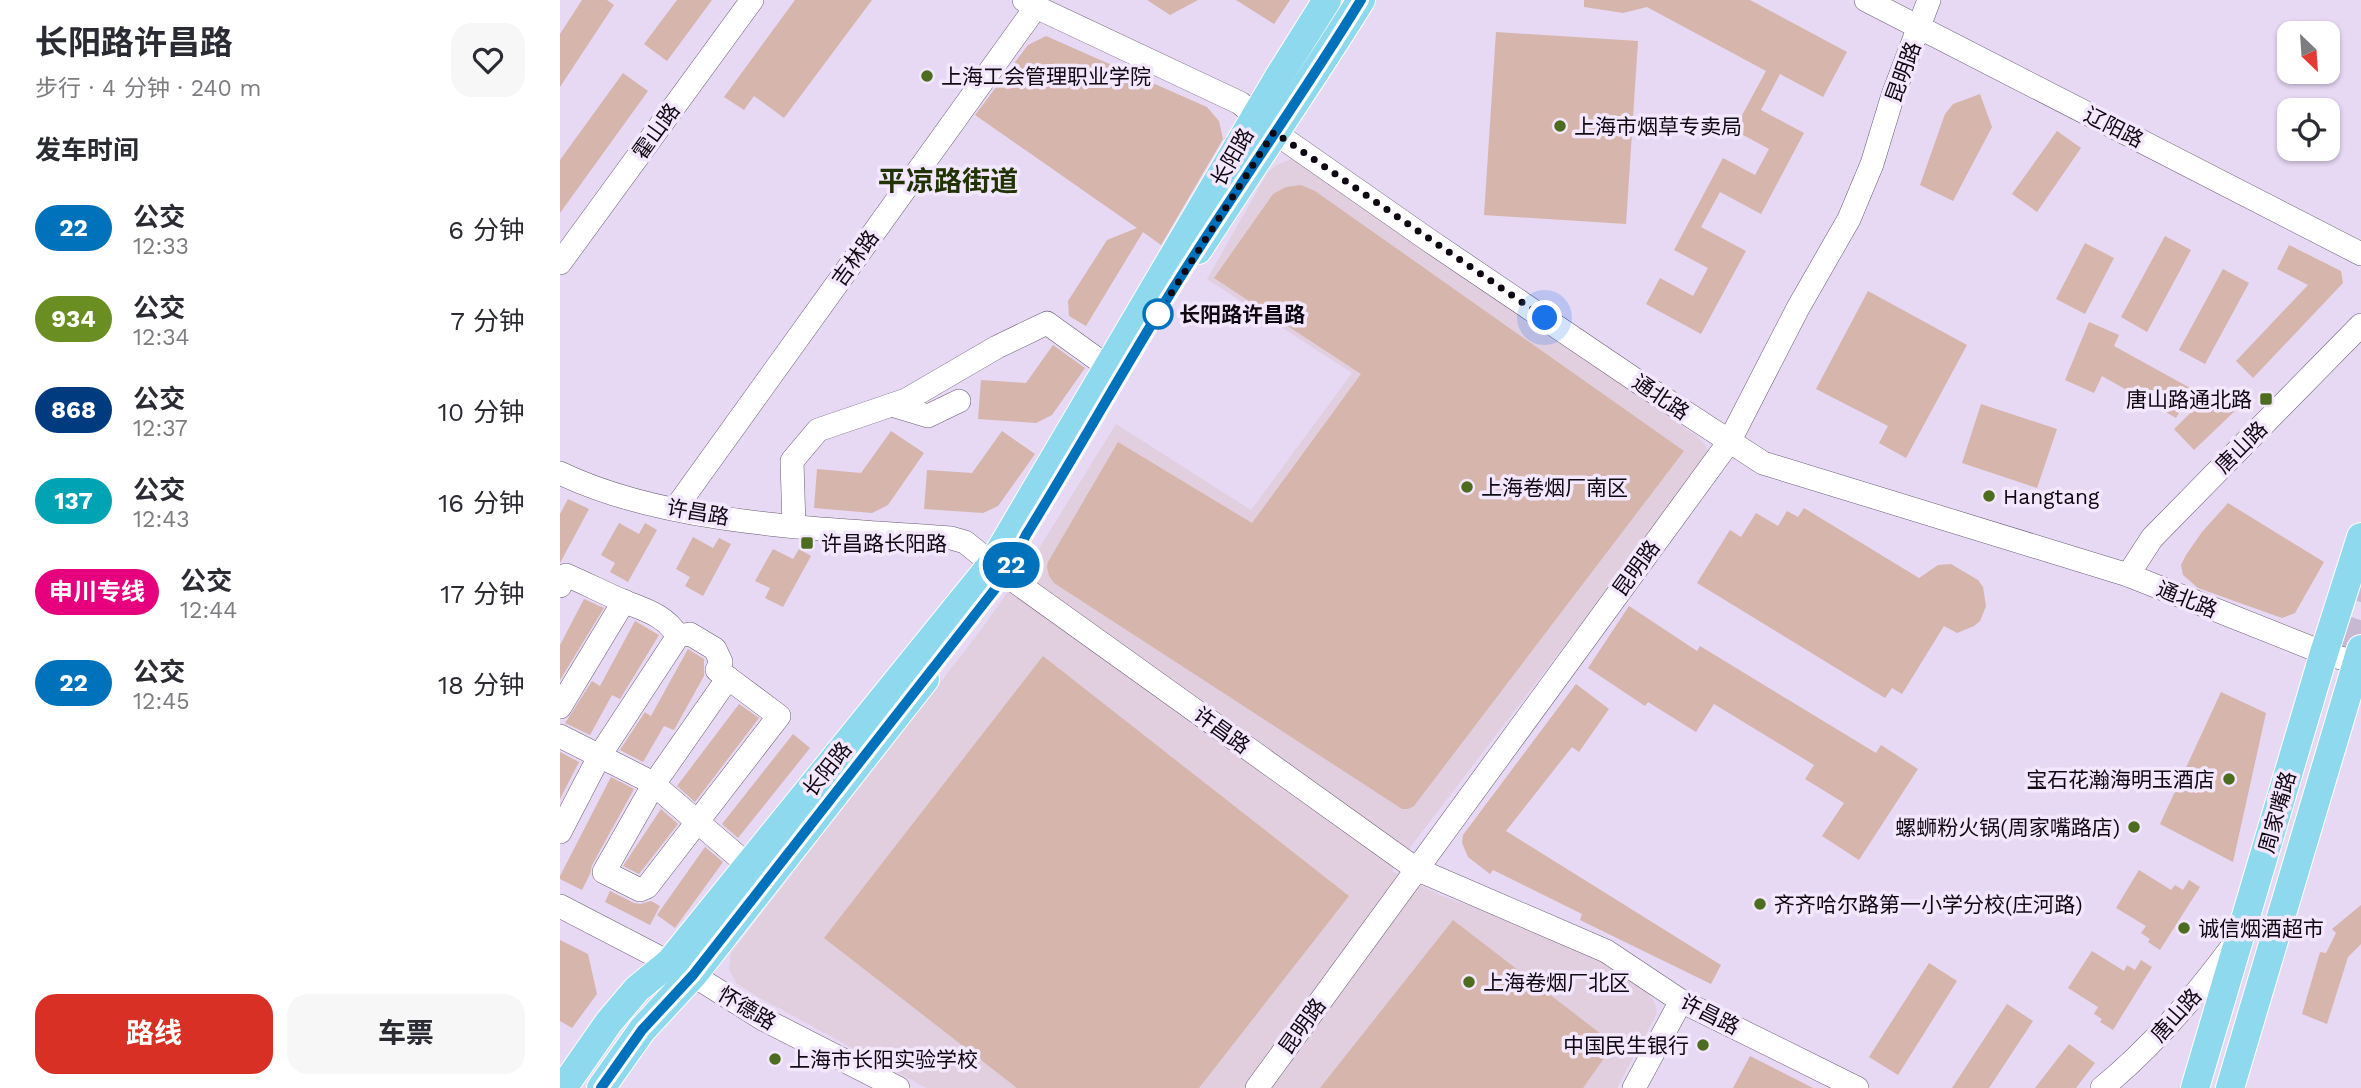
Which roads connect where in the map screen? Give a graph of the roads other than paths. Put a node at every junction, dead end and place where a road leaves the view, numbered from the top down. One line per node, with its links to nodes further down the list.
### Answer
1 (752, 0): 10 (street, 霍山路)
2 (1327, 0): 8 (main road, 长阳路)
3 (1361, 0): 8 (main road, 长阳路)
4 (1866, 0): 7 (street, 辽阳路)
5 (1929, 0): 7 (street, 昆明路)
6 (1030, 4): 8 (street, 通北路); 17 (street, 吉林路)
7 (1919, 27): 9 (street, 辽阳路); 15 (street, 昆明路)
8 (1265, 124): 12 (main road, 长阳路); 15 (street, 通北路); 20 (main road, 长阳路)
9 (2361, 254)
10 (560, 262)
11 (2361, 325): 21 (street, 唐山路)
12 (1108, 367): 14 (street); 20 (main road, 长阳路)
13 (959, 401): 14 (street)
14 (892, 405): 18 (street)
15 (1729, 442): 21 (street, 通北路); 35 (street, 昆明路)
16 (560, 473): 17 (street, 许昌路)
17 (675, 509): 18 (street, 许昌路)
18 (794, 526): 20 (street, 许昌路)
19 (2361, 537): 25 (main road, 周家嘴路)
20 (999, 570): 34 (main road, 长阳路); 35 (street, 许昌路); 38 (main road, 长阳路)
21 (2128, 575): 25 (street, 通北路)
22 (560, 586): 23 (street)
23 (624, 601): 24 (street); 28 (street)
24 (678, 636): 27 (street); 30 (street)
25 (2324, 653): 26 (street, 通北路); 37 (main road, 周家嘴路)
26 (2360, 659): 48 (main road, 周家嘴路)
27 (729, 678): 31 (street); 32 (street)
28 (563, 695)
29 (560, 736): 30 (street)
30 (600, 755): 31 (street); 33 (street)
31 (654, 784): 32 (street); 32 (street)
32 (696, 820): 34 (street)
33 (560, 832)
34 (749, 866): 38 (main road, 长阳路)
35 (1416, 869): 39 (street, 许昌路); 43 (street, 昆明路)
36 (560, 906): 38 (street, 怀德路)
37 (2242, 933): 46 (street, 唐山路); 47 (main road, 周家嘴路)
38 (682, 968): 40 (main road, 长阳路); 41 (main road, 长阳路); 42 (street, 怀德路)
39 (1681, 1001): 44 (street); 45 (street, 许昌路)
40 (563, 1088)
41 (601, 1088)
42 (898, 1088)
43 (1257, 1088)
44 (1634, 1088)
45 (1857, 1088)
46 (2102, 1088)
47 (2195, 1088)
48 (2230, 1088)

